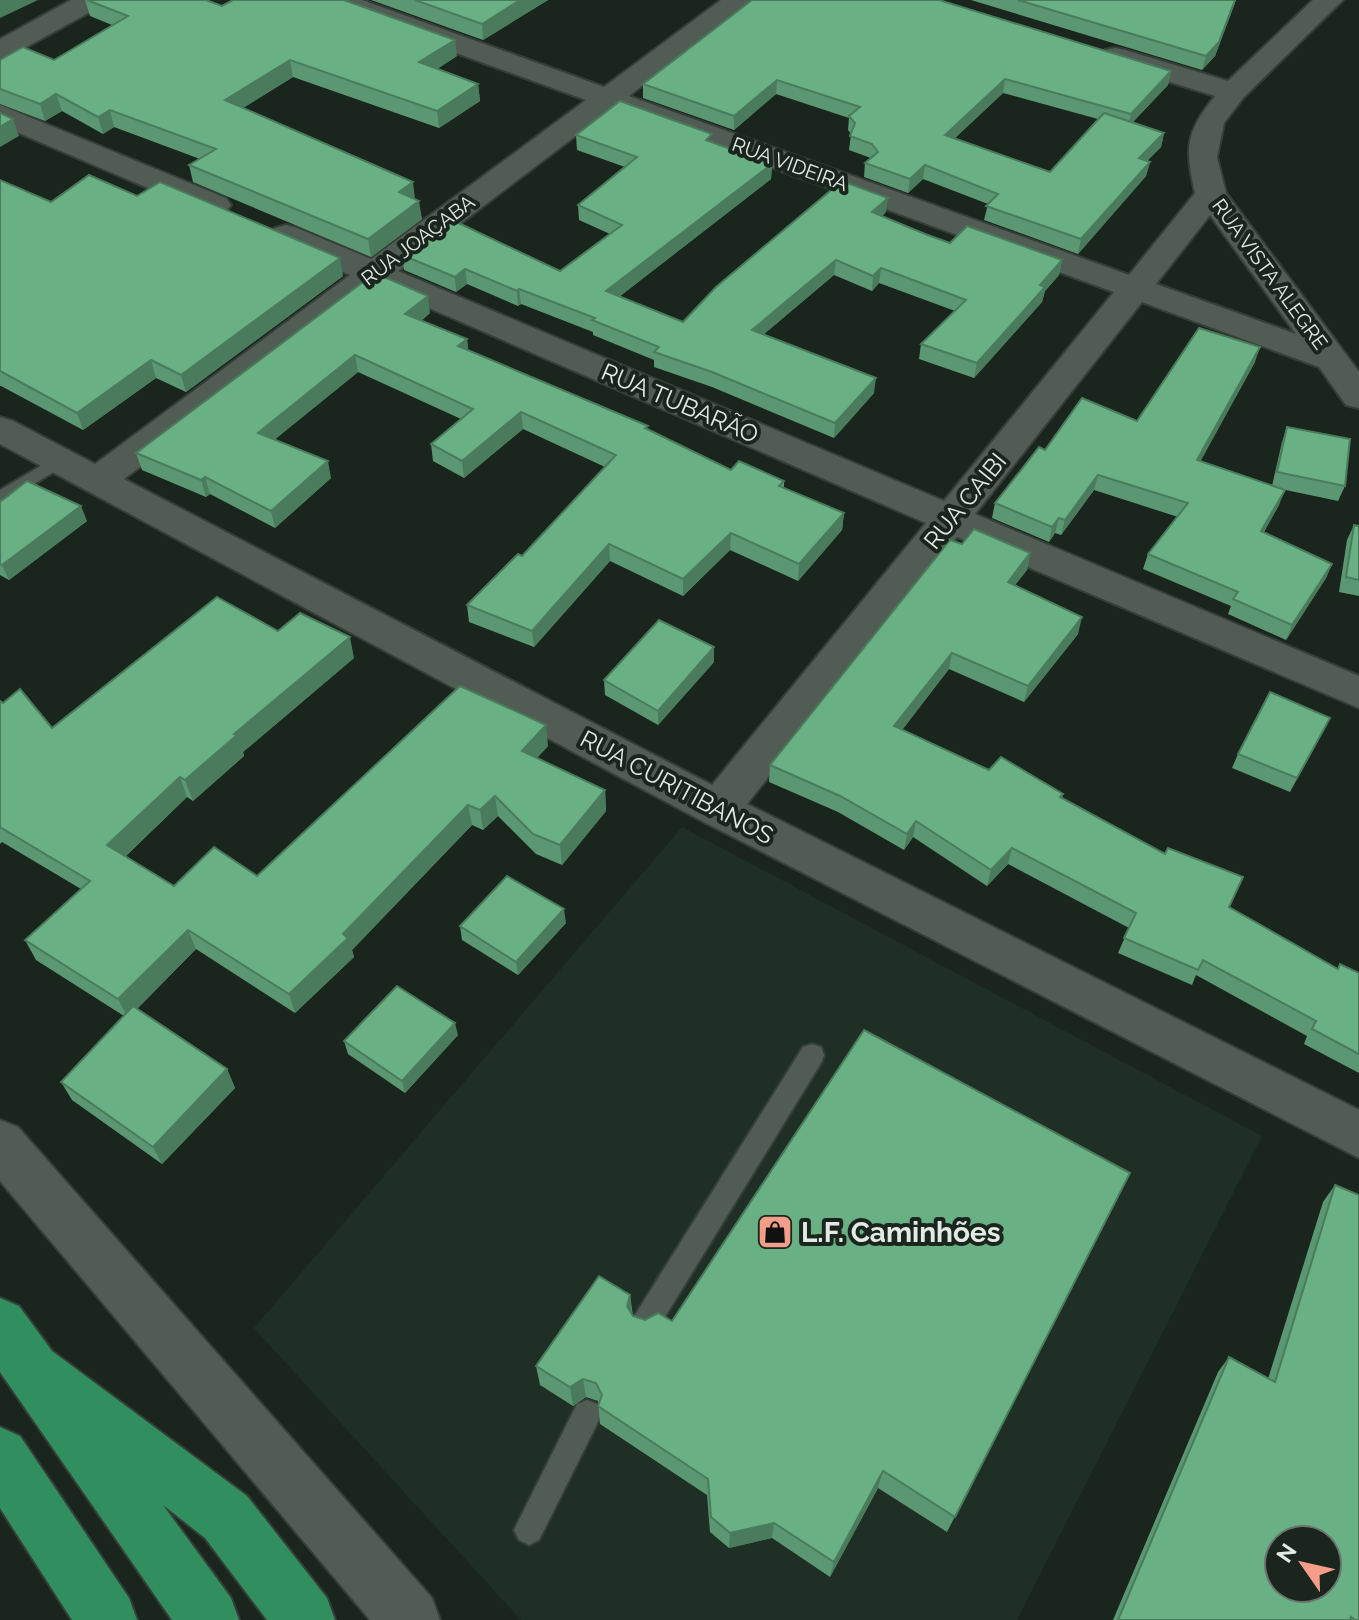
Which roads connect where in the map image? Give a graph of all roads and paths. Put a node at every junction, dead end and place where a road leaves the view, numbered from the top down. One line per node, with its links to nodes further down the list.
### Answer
1 (91, 0): 6 (street)
2 (336, 0): 8 (street, RUA VIDEIRA)
3 (738, 0): 8 (street, RUA JOAÇABA)
4 (1329, 0): 7 (street, RUA VISTA ALEGRE)
5 (1083, 46): 7 (street)
6 (0, 50)
7 (1233, 92): 10 (street, RUA VISTA ALEGRE)
8 (608, 98): 11 (street, RUA JOAÇABA); 12 (street, RUA VIDEIRA)
9 (0, 114): 11 (street, RUA TUBARÃO)
10 (1211, 194): 12 (street, RUA CAIBI); 13 (street, RUA VISTA ALEGRE)
11 (374, 273): 17 (street, RUA JOAÇABA); 19 (street, RUA TUBARÃO)
12 (1135, 289): 13 (street, RUA VIDEIRA); 19 (street, RUA CAIBI)
13 (1334, 360): 14 (street, RUA VISTA ALEGRE)
14 (1359, 397)
15 (0, 429): 16 (street, RUA CURITIBANOS)
16 (59, 461): 17 (street, RUA CURITIBANOS); 18 (lane)
17 (97, 481): 21 (street, RUA CURITIBANOS)
18 (0, 499)
19 (951, 519): 20 (street, RUA TUBARÃO); 21 (street, RUA CAIBI)
20 (1359, 693)
21 (718, 809): 23 (street, RUA CURITIBANOS)
22 (812, 1055): 25 (lane)
23 (1359, 1135)
24 (0, 1143): 34 (street)
25 (645, 1324)
26 (0, 1325): 27 (highway)
27 (36, 1372): 32 (highway); 33 (highway)
28 (587, 1414): 30 (lane)
29 (0, 1456): 31 (highway)
30 (529, 1530)
31 (107, 1620)
32 (209, 1620)
33 (305, 1620)
34 (410, 1620)

